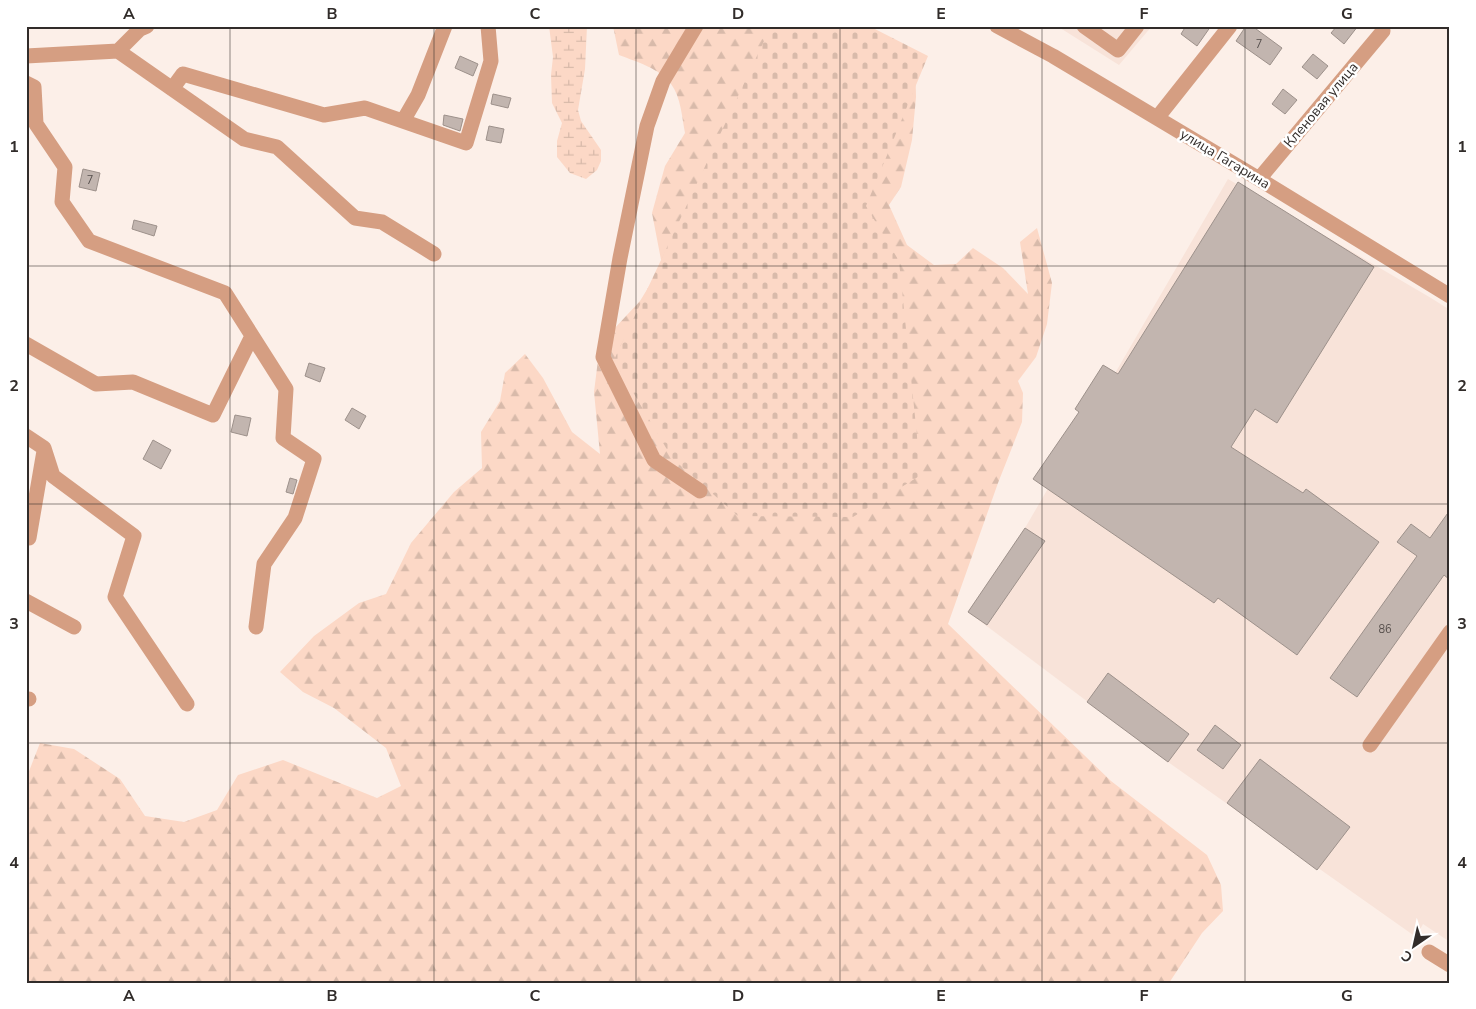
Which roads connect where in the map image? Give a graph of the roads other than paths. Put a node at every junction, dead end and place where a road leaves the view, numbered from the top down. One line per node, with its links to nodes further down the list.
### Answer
1 (147, 26): 10 (street)
2 (445, 26): 15 (street)
3 (488, 26): 15 (street)
4 (696, 26): 23 (street)
5 (997, 26): 14 (street, улица Гагарина)
6 (1084, 26): 7 (street)
7 (1137, 26)
8 (1230, 26): 14 (street)
9 (1383, 31): 16 (street, Кленовая улица)
10 (118, 51): 11 (street); 13 (street)
11 (26, 56)
12 (26, 83): 19 (street)
13 (172, 89): 15 (street); 17 (street)
14 (1157, 118): 16 (street, улица Гагарина)
15 (403, 121)
16 (1259, 179): 18 (street, улица Гагарина)
17 (434, 254)
18 (1450, 296)
19 (252, 336): 20 (street); 27 (street)
20 (26, 344)
21 (26, 436): 22 (street)
22 (44, 448): 24 (street); 29 (street)
23 (700, 492)
24 (29, 538)
25 (26, 600): 26 (street)
26 (74, 626)
27 (256, 627)
28 (1450, 632): 30 (street)
29 (187, 704)
30 (1370, 745)
31 (1429, 952): 32 (street)
32 (1450, 965)

